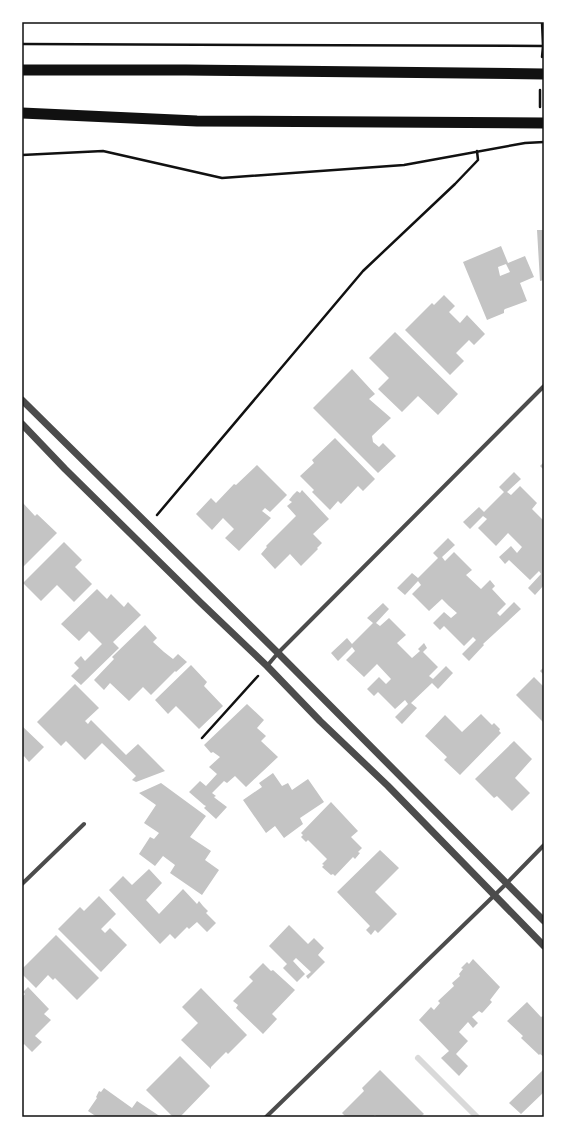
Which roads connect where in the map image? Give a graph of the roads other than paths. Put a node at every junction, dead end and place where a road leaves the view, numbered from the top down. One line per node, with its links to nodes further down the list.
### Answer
1 (22, 70): 2 (highway)
2 (544, 74)
3 (22, 113): 4 (highway)
4 (544, 123)
5 (544, 386): 8 (street)
6 (22, 400): 8 (street)
7 (22, 424): 9 (street)
8 (278, 653): 9 (street); 13 (street)
9 (267, 666): 14 (street)
10 (84, 824): 12 (street)
11 (544, 845): 13 (street)
12 (22, 884)
13 (506, 884): 14 (street); 15 (street)
14 (494, 896): 16 (street); 17 (street)
15 (544, 921)
16 (544, 946)
17 (266, 1117)

